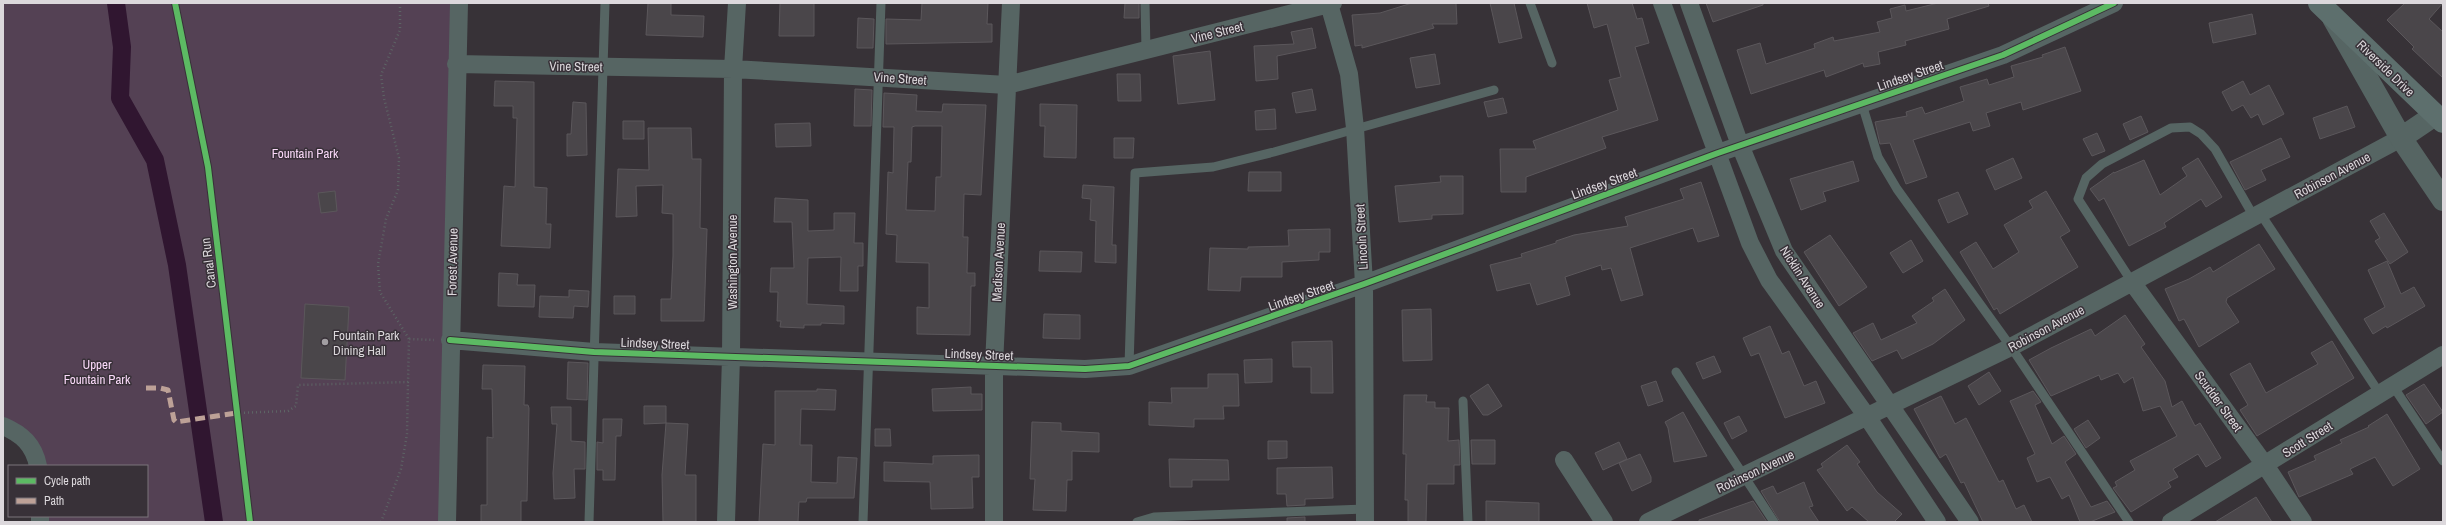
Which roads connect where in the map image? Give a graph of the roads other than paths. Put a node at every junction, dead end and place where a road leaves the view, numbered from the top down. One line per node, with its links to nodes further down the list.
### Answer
1 (459, 3): 15 (street, Forest Avenue)
2 (605, 3): 16 (lane)
3 (737, 3): 17 (street, Washington Avenue)
4 (881, 3): 18 (lane)
5 (1011, 3): 19 (street, Madison Avenue)
6 (1145, 3): 13 (lane)
7 (1530, 3): 14 (lane)
8 (1662, 3): 26 (street)
9 (1689, 3): 25 (street, Nicklin Avenue)
10 (2114, 3): 21 (street, Lindsey Street)
11 (1331, 4): 13 (street, Vine Street); 23 (street, Lincoln Street)
12 (2325, 8): 22 (main road, Riverside Drive); 24 (street)
13 (1146, 50): 19 (street, Vine Street)
14 (1552, 63)
15 (456, 64): 16 (street, Vine Street); 31 (street, Forest Avenue)
16 (603, 67): 17 (street, Vine Street); 33 (lane)
17 (733, 70): 18 (street, Vine Street); 35 (street, Washington Avenue)
18 (880, 77): 19 (street, Vine Street); 36 (lane)
19 (1007, 85): 37 (street, Madison Avenue)
20 (1494, 90): 23 (lane)
21 (1862, 104): 25 (street, Lindsey Street); 32 (lane)
22 (2439, 119): 24 (street, Robinson Avenue)
23 (1355, 128): 30 (street, Lincoln Street); 38 (lane)
24 (2401, 138): 27 (street); 28 (street, Robinson Avenue)
25 (1740, 145): 26 (street, Lindsey Street); 42 (street, Nicklin Avenue)
26 (1718, 153): 30 (street, Lindsey Street); 43 (street)
27 (2443, 200)
28 (2257, 215): 29 (street, Robinson Avenue); 29 (lane); 40 (lane)
29 (2132, 282): 32 (street, Robinson Avenue); 48 (street, Scudder Street)
30 (1364, 284): 38 (street, Lindsey Street); 50 (street, Lincoln Street)
31 (450, 340): 33 (street, Lindsey Street); 51 (street, Forest Avenue)
32 (2011, 347): 42 (street, Robinson Avenue); 63 (lane)
33 (594, 352): 35 (street, Lindsey Street); 52 (lane)
34 (2443, 355): 40 (street, Scott Street)
35 (732, 357): 36 (street, Lindsey Street); 53 (street, Washington Avenue)
36 (868, 360): 37 (street, Lindsey Street); 54 (lane)
37 (994, 365): 38 (street, Lindsey Street); 55 (street, Madison Avenue)
38 (1129, 366)
39 (1676, 372): 49 (lane)
40 (2387, 390): 47 (lane); 48 (street, Scott Street)
41 (1463, 401): 57 (lane)
42 (1891, 406): 43 (street, Robinson Avenue); 62 (street, Nicklin Avenue)
43 (1868, 418): 49 (street, Robinson Avenue); 61 (street)
44 (3, 426): 45 (street)
45 (37, 459)
46 (1564, 460): 58 (street)
47 (2443, 461)
48 (2265, 465): 64 (street, Scott Street); 65 (street, Scudder Street)
49 (1743, 477): 59 (street, Robinson Avenue); 60 (lane)
50 (1365, 516): 56 (lane)
51 (447, 522)
52 (589, 522)
53 (726, 522)
54 (864, 522)
55 (994, 522)
56 (1137, 522)
57 (1468, 522)
58 (1604, 522)
59 (1648, 522)
60 (1774, 522)
61 (1937, 522)
62 (1970, 522)
63 (2129, 522)
64 (2170, 522)
65 (2302, 522)

